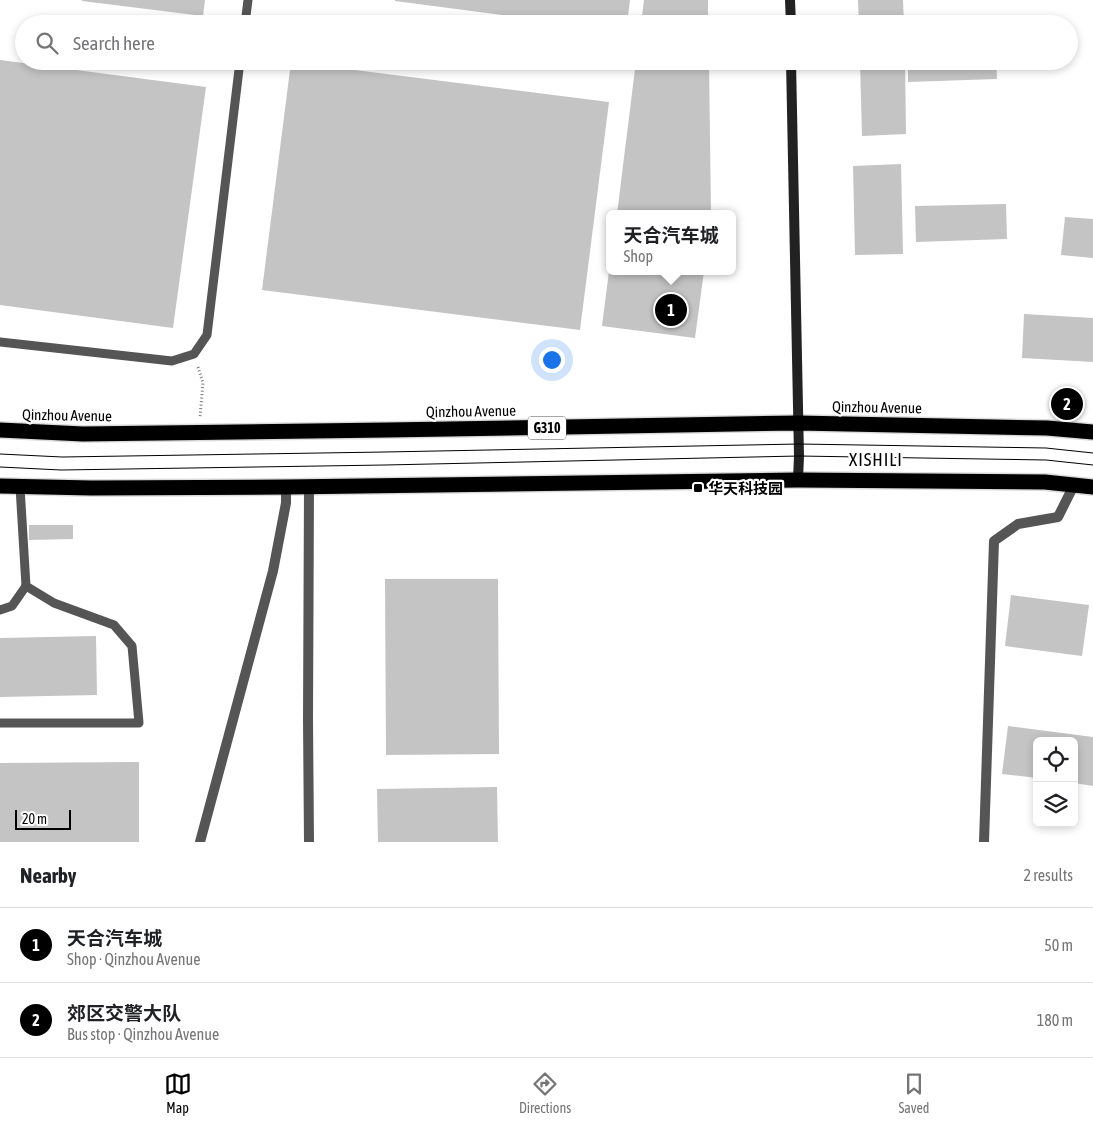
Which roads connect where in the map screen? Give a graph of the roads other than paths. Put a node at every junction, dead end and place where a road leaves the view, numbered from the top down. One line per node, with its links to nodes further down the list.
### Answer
1 (248, 0): 3 (lane)
2 (790, 0): 4 (street)
3 (246, 15)
4 (791, 15)
5 (239, 70): 7 (lane)
6 (791, 70): 8 (street)
7 (0, 342)
8 (798, 423): 9 (highway, Qinzhou Avenue / G310); 10 (highway, Qinzhou Avenue / G310); 11 (street)
9 (0, 430)
10 (1093, 432)
11 (798, 480): 12 (highway); 16 (highway)
12 (1074, 485): 17 (highway); 23 (street)
13 (0, 486): 14 (highway)
14 (20, 487): 15 (highway); 18 (lane)
15 (286, 487): 16 (highway); 21 (street)
16 (309, 487): 22 (street)
17 (1093, 487)
18 (26, 586): 19 (lane); 20 (lane)
19 (0, 610)
20 (0, 724)
21 (200, 842)
22 (309, 842)
23 (984, 842)

